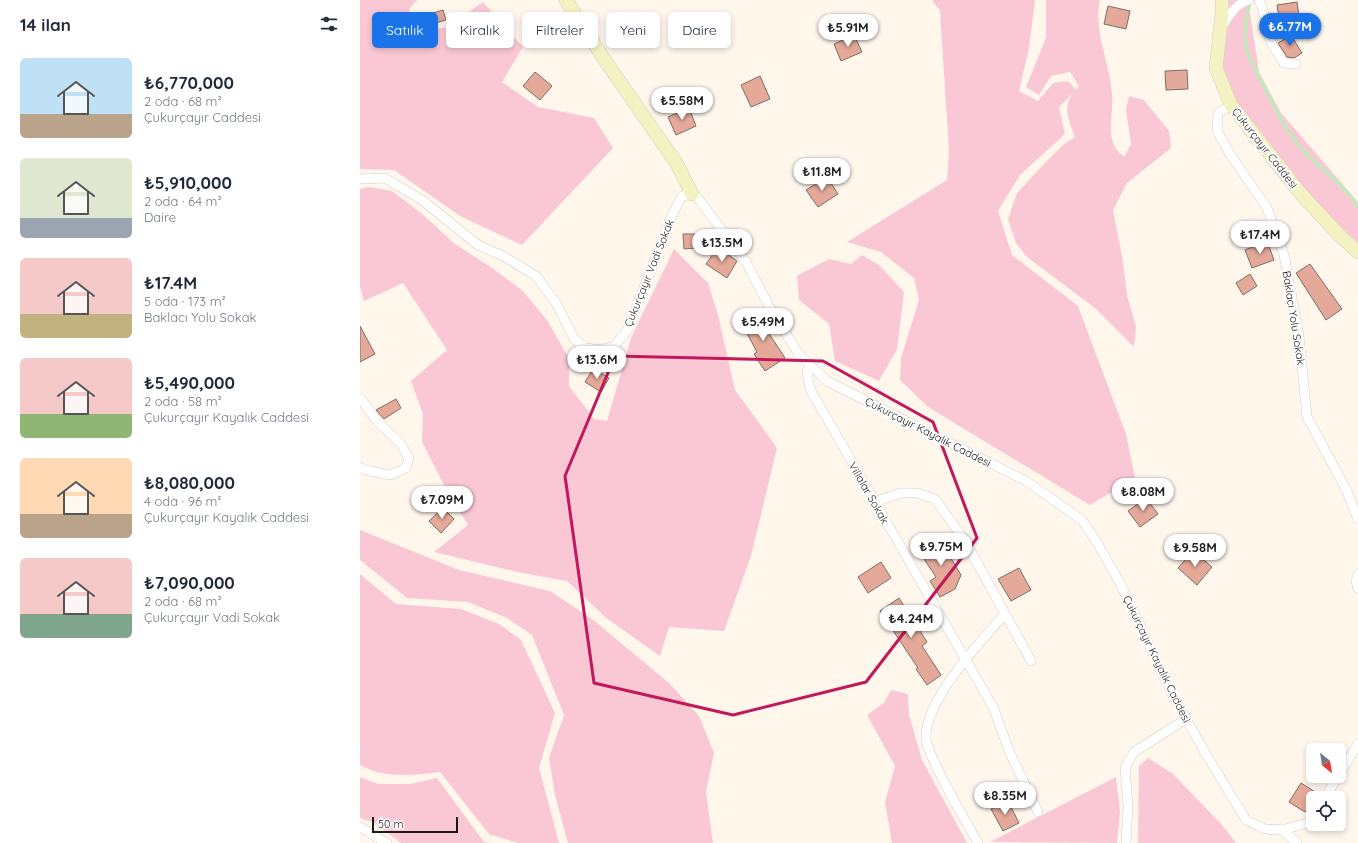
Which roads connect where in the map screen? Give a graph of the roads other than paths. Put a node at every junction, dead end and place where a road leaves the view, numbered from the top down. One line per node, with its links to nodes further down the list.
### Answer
1 (566, 0): 9 (street, Çukurçayır Kayalık Caddesi)
2 (1222, 0): 5 (street, Çukurçayır Caddesi)
3 (1259, 0): 6 (street)
4 (1245, 1): 5 (street)
5 (1220, 30): 7 (street, Çukurçayır Caddesi)
6 (1296, 64)
7 (1231, 105): 10 (street, Çukurçayır Caddesi); 15 (street, Baklacı Yolu Sokak)
8 (360, 179): 9 (street, Çukurçayır Vadi Sokak)
9 (692, 194): 11 (street, Çukurçayır Kayalık Caddesi)
10 (1358, 252)
11 (812, 368): 14 (street, Villalar Sokak); 21 (street, Çukurçayır Kayalık Caddesi)
12 (360, 398): 13 (street)
13 (360, 467)
14 (874, 502): 18 (street); 19 (street, Villalar Sokak)
15 (1358, 519)
16 (1358, 574): 17 (street)
17 (1358, 589)
18 (1005, 614): 19 (street); 20 (street)
19 (965, 658): 24 (street, Villalar Sokak); 29 (street)
20 (1031, 661)
21 (1186, 719): 27 (street, Çukurçayır Kayalık Caddesi); 30 (street)
22 (1358, 744): 23 (street)
23 (1346, 764)
24 (1038, 812)
25 (1306, 824): 27 (street)
26 (360, 827): 28 (street)
27 (1282, 830): 31 (street)
28 (387, 843)
29 (978, 843)
30 (1126, 843)
31 (1297, 843)

